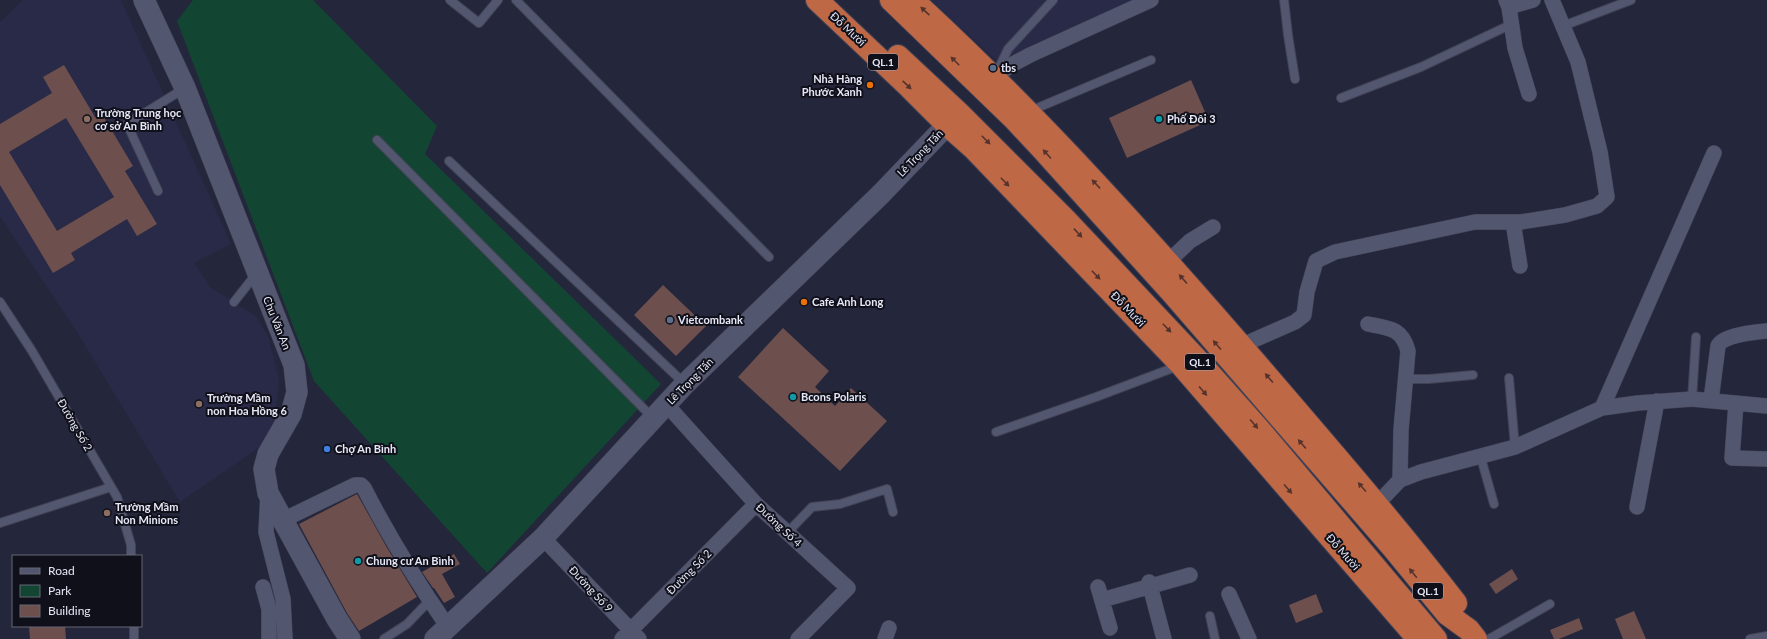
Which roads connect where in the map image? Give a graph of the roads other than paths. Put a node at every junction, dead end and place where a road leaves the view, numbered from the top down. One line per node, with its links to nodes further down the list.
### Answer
1 (144, 0): 21 (street, Chu Văn An)
2 (450, 0): 3 (lane)
3 (498, 0)
4 (516, 0): 32 (lane)
5 (817, 0): 25 (highway, Đỗ Mười / QL.1, one-way to 25)
6 (839, 0): 25 (highway, Đỗ Mười / QL.1)
7 (892, 0): 20 (highway, QL.1, one-way to 7)
8 (913, 0): 20 (highway, QL.1, one-way to 8)
9 (1053, 0): 20 (lane)
10 (1152, 0): 20 (street)
11 (1284, 0): 19 (lane)
12 (1533, 0): 15 (street)
13 (1552, 0): 17 (street)
14 (1631, 0): 17 (lane)
15 (1508, 4): 16 (street)
16 (1512, 24): 22 (street); 23 (lane)
17 (1563, 26): 30 (street)
18 (1151, 60): 24 (lane)
19 (1295, 79)
20 (988, 82): 24 (highway, QL.1); 25 (highway); 81 (highway, QL.1, one-way to 20)
21 (185, 88): 29 (lane); 35 (street, Chu Văn An)
22 (1529, 94)
23 (1341, 98)
24 (1029, 112): 33 (highway, QL.1, one-way to 24)
25 (953, 119): 42 (highway, Đỗ Mười / QL.1, one-way to 42); 46 (street, Lê Trọng Tấn); 84 (highway, Đỗ Mười / QL.1, one-way to 84)
26 (377, 140): 53 (lane)
27 (1714, 153): 52 (street)
28 (449, 161): 46 (lane)
29 (158, 191)
30 (1513, 222): 34 (street); 41 (street)
31 (1213, 227): 33 (street)
32 (769, 257)
33 (1167, 261): 41 (highway, QL.1, one-way to 33)
34 (1520, 266)
35 (257, 273): 37 (lane); 60 (street, Chu Văn An)
36 (0, 302): 59 (lane, Đường Số 2)
37 (234, 302)
38 (1368, 324): 45 (street)
39 (1767, 331): 48 (street)
40 (1696, 337): 47 (lane)
41 (1242, 347): 62 (highway, QL.1, one-way to 41)
42 (1181, 365): 54 (lane); 84 (highway, Đỗ Mười / QL.1, one-way to 84)
43 (1473, 375): 45 (lane)
44 (1509, 378): 55 (lane)
45 (1407, 379): 58 (street)
46 (685, 384): 53 (street, Lê Trọng Tấn)
47 (1692, 399): 48 (street); 49 (street)
48 (1711, 400): 50 (street)
49 (1657, 401): 52 (street); 64 (street)
50 (1736, 403): 51 (street); 57 (street)
51 (1767, 406)
52 (1602, 408): 55 (street)
53 (660, 412): 61 (street, Đường Số 4); 69 (street, Lê Trọng Tấn)
54 (996, 432)
55 (1515, 447): 56 (street)
56 (1481, 458): 58 (street); 63 (lane)
57 (1767, 459)
58 (1400, 480): 62 (street)
59 (111, 487): 67 (lane); 70 (lane, Đường Số 2)
60 (268, 493): 66 (street, Chu Văn An); 87 (street)
61 (756, 504): 68 (street, Đường Số 4); 82 (street, Đường Số 2)
62 (1377, 504): 81 (highway, QL.1)
63 (1494, 504)
64 (1636, 507)
65 (893, 512): 68 (lane)
66 (283, 520): 75 (street); 88 (street, Chu Văn An)
67 (0, 523)
68 (787, 533): 90 (street, Đường Số 4)
69 (543, 538): 80 (street, Lê Trọng Tấn); 82 (street, Đường Số 9)
70 (131, 555)
71 (1190, 575): 72 (street)
72 (1149, 584): 79 (street); 91 (street)
73 (263, 587): 86 (street)
74 (1228, 594): 93 (street)
75 (430, 600): 80 (street); 89 (lane)
76 (1550, 604): 94 (lane)
77 (1210, 616): 92 (lane)
78 (134, 627): 85 (lane)
79 (1110, 628)
80 (441, 633)
81 (1472, 635)
82 (631, 636)
83 (1767, 636): 95 (lane)
84 (1424, 637)
85 (134, 639)
86 (269, 639)
87 (285, 639)
88 (350, 639)
89 (384, 639)
90 (798, 639)
91 (1164, 639)
92 (1215, 639)
93 (1249, 639)
94 (1489, 639)
95 (1750, 639)

